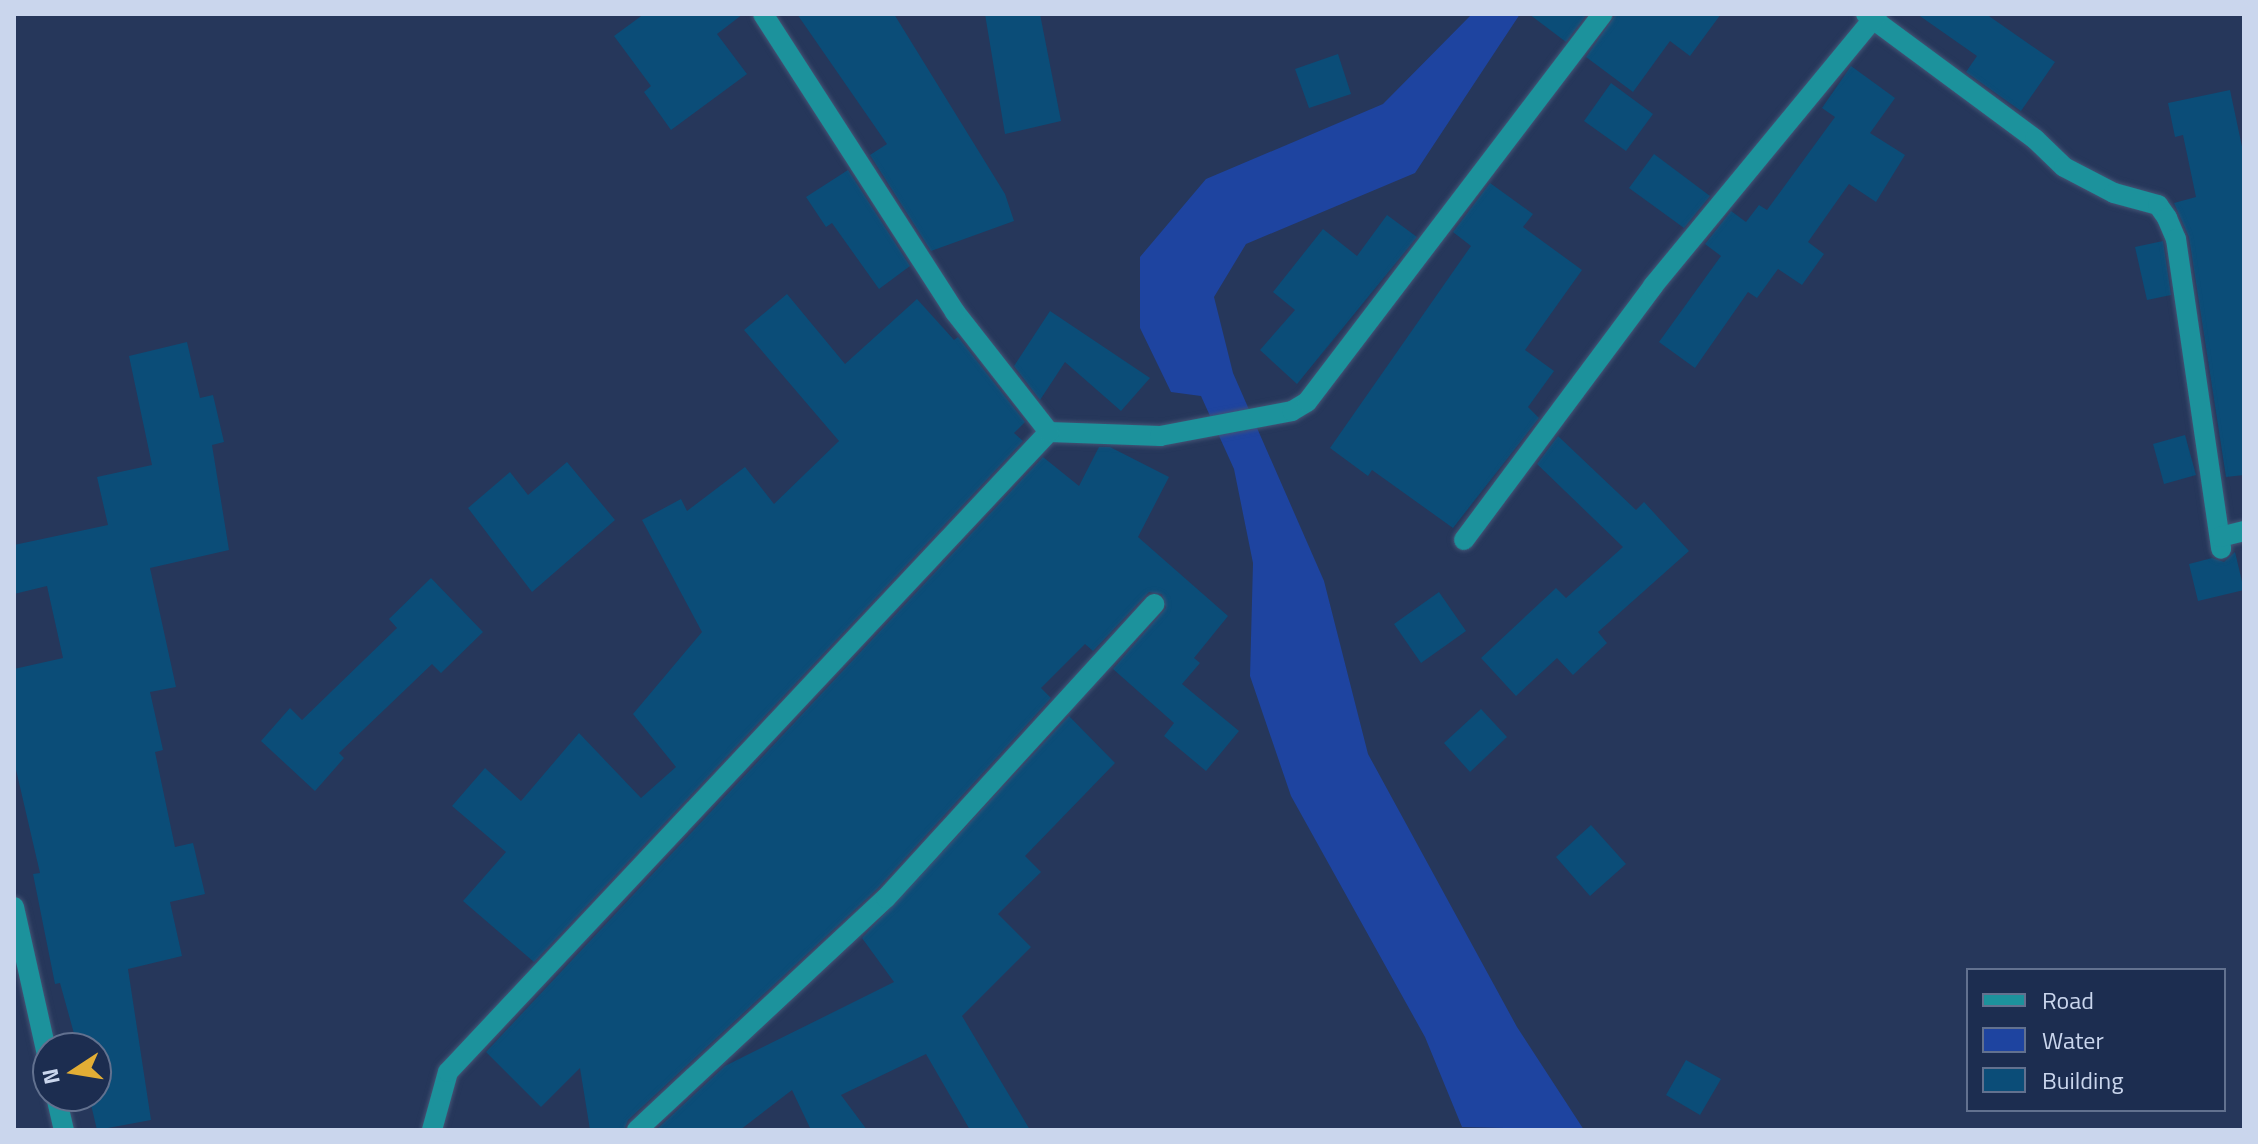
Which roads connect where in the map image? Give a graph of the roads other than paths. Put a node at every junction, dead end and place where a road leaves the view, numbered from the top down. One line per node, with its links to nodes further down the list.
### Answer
1 (763, 14): 4 (street)
2 (1603, 14): 4 (street)
3 (1872, 16): 5 (street); 6 (street)
4 (1049, 432): 10 (street)
5 (2244, 531)
6 (1464, 540)
7 (1154, 604): 11 (street)
8 (14, 907): 9 (street)
9 (42, 1032)
10 (432, 1130)
11 (637, 1130)

